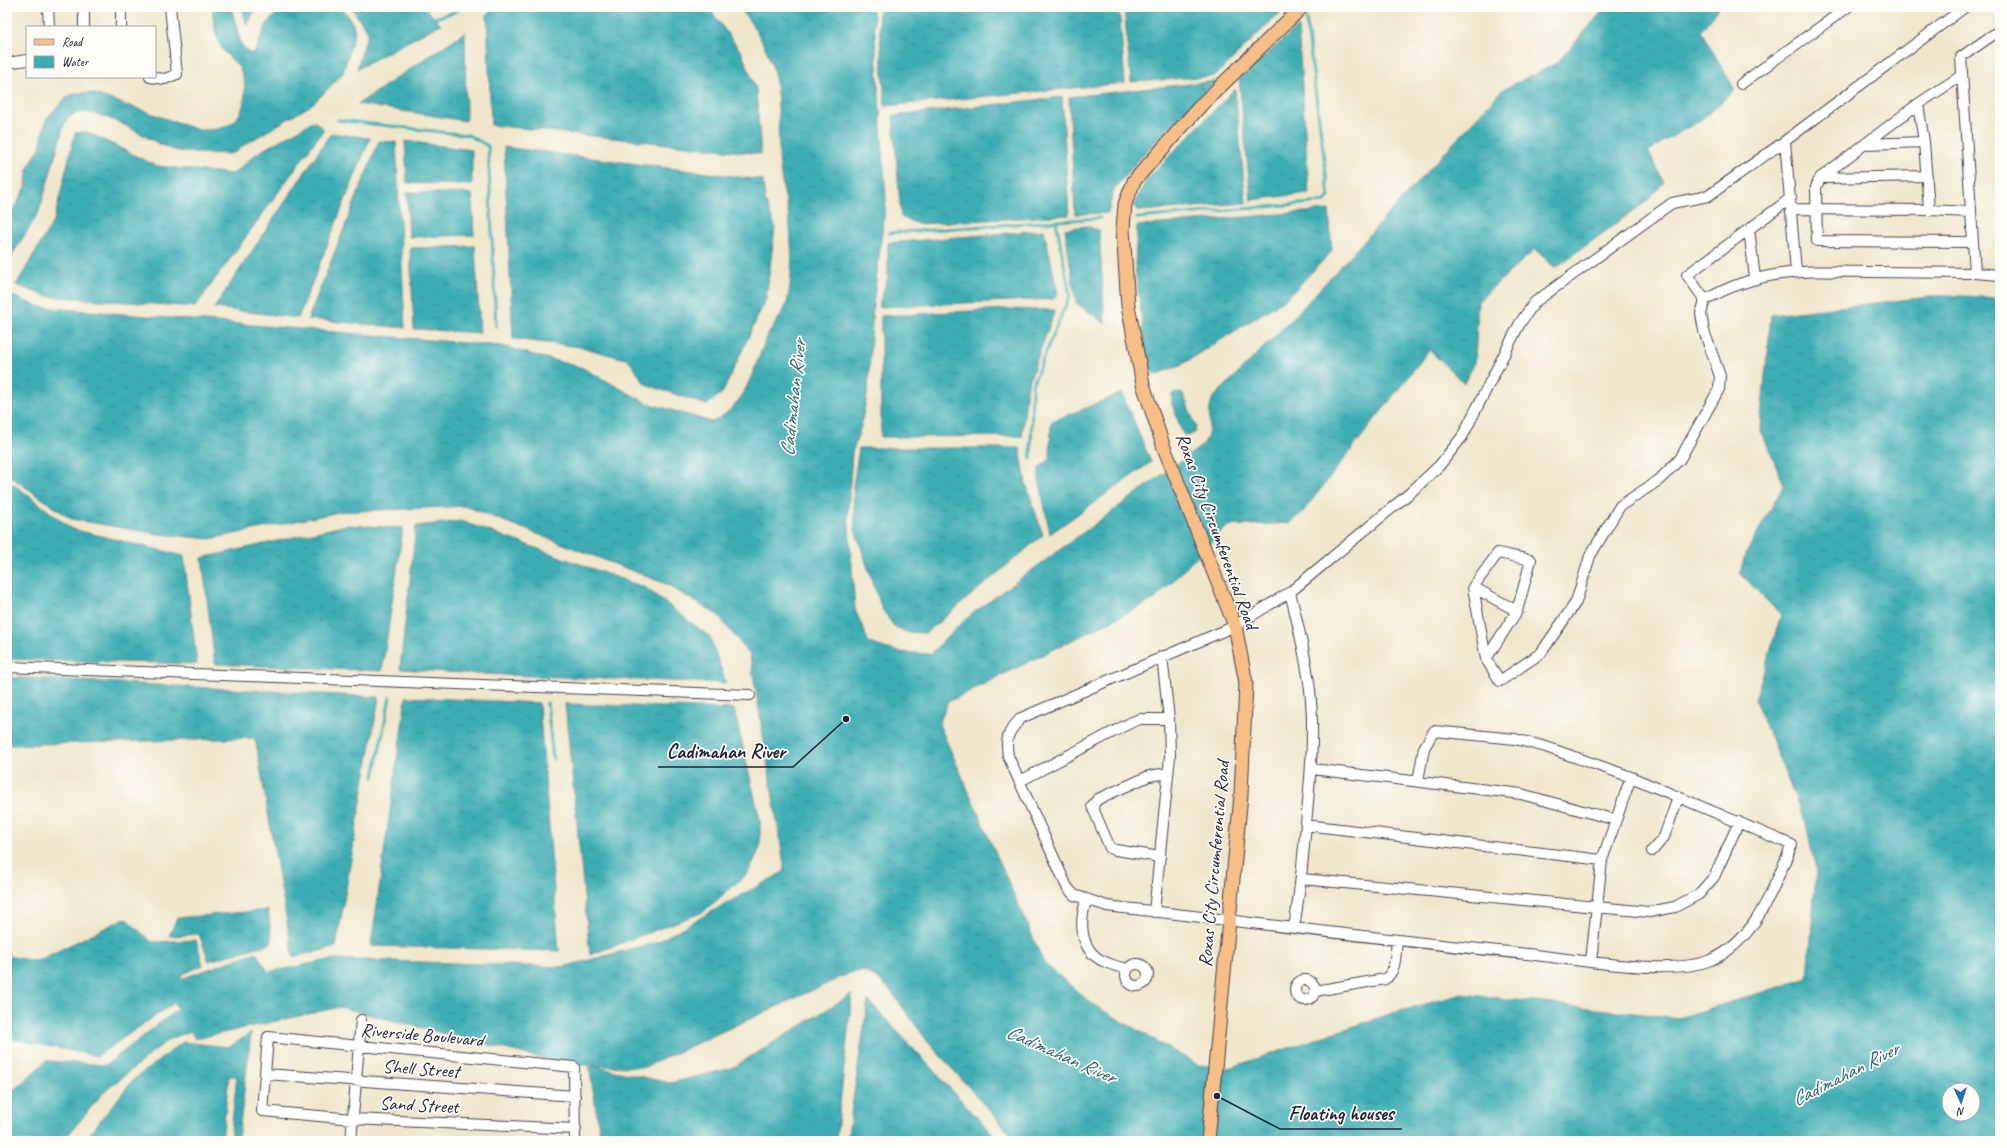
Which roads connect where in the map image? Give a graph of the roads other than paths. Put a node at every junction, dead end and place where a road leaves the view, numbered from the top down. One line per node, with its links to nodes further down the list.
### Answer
1 (48, 7): 8 (street)
2 (84, 7): 9 (street)
3 (121, 7): 10 (street)
4 (170, 7): 15 (street)
5 (1302, 7): 38 (main road, Roxas City Circumferential Road)
6 (1848, 7): 16 (street)
7 (1965, 7): 18 (street)
8 (49, 26)
9 (84, 26)
10 (121, 26)
11 (2000, 30): 14 (street)
12 (26, 60): 13 (street)
13 (7, 63)
14 (1961, 76): 17 (street); 27 (street)
15 (156, 78)
16 (1741, 84)
17 (1918, 104): 19 (street); 20 (street)
18 (1786, 141): 23 (street); 36 (street)
19 (1924, 142): 20 (street); 21 (street)
20 (1865, 144): 22 (street)
21 (1927, 176): 22 (street); 26 (street)
22 (1820, 178): 24 (street)
23 (1791, 198): 25 (street); 28 (street)
24 (1817, 208): 25 (street); 26 (street); 29 (street)
25 (1792, 209): 30 (street)
26 (1929, 210): 27 (street)
27 (1970, 212): 29 (street)
28 (1749, 229): 33 (street); 34 (street)
29 (1972, 242): 31 (street)
30 (1796, 271): 31 (street); 33 (street)
31 (1975, 273): 32 (street)
32 (2000, 275)
33 (1756, 278): 34 (street)
34 (1705, 300): 40 (street)
35 (1473, 587): 37 (street); 37 (street); 40 (street)
36 (1290, 592): 38 (street); 44 (street)
37 (1517, 611): 40 (street)
38 (1235, 626): 39 (street); 60 (main road, Roxas City Circumferential Road)
39 (1162, 656): 43 (street); 47 (street)
40 (1486, 659)
41 (7, 667): 42 (street)
42 (750, 695)
43 (1169, 719): 45 (street); 47 (street)
44 (1312, 769): 48 (street); 52 (street)
45 (1168, 773): 54 (street); 54 (street)
46 (1631, 777): 48 (street); 49 (street); 50 (street)
47 (1020, 780): 57 (street)
48 (1418, 781): 50 (street)
49 (1678, 798): 51 (street); 53 (street)
50 (1616, 820): 55 (street)
51 (1739, 822): 58 (street); 63 (street)
52 (1306, 825): 55 (street); 56 (street)
53 (1652, 851)
54 (1160, 858): 59 (street)
55 (1602, 860): 58 (street)
56 (1302, 879): 58 (street); 61 (street)
57 (1087, 899): 59 (street); 64 (street)
58 (1596, 907): 63 (street)
59 (1154, 912): 60 (street)
60 (1228, 919): 61 (street); 75 (main road, Roxas City Circumferential Road)
61 (1294, 927): 62 (street)
62 (1397, 941): 63 (street); 65 (street)
63 (1591, 961)
64 (1127, 970)
65 (1315, 991)
66 (362, 1020): 67 (street)
67 (359, 1047): 68 (street, Riverside Boulevard); 69 (street); 70 (street, Riverside Boulevard)
68 (265, 1074): 69 (street, Shell Street); 71 (street, Sand Street)
69 (356, 1082): 70 (street, Shell Street); 71 (street)
70 (574, 1096): 72 (street)
71 (353, 1119): 72 (street, Sand Street); 73 (street)
72 (576, 1129): 74 (street)
73 (351, 1141)
74 (575, 1141)
75 (1208, 1141)

